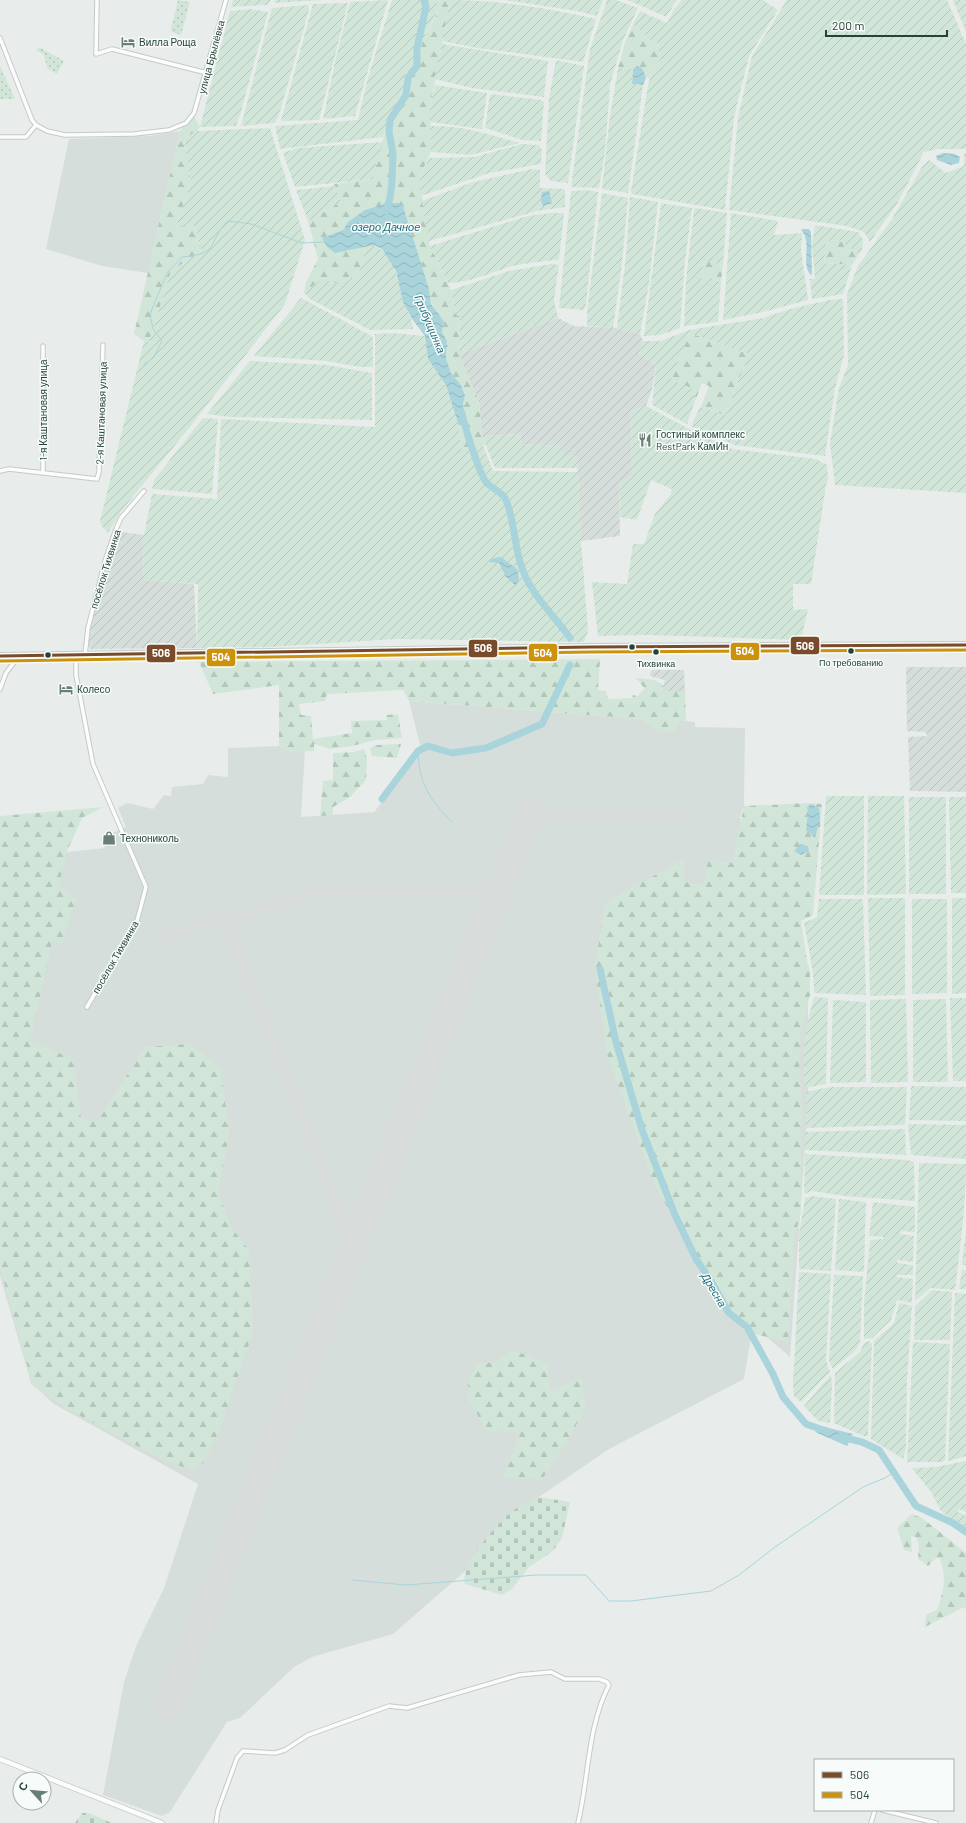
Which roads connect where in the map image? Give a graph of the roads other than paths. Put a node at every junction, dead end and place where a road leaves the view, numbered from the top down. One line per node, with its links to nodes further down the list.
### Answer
1 (97, 0): 4 (street)
2 (226, 0): 4 (street, улица Брылёвка)
3 (0, 38): 5 (street)
4 (207, 73): 5 (street, улица Брылёвка)
5 (36, 125): 6 (street)
6 (0, 137)
7 (103, 345): 10 (street, 2-я Каштановая улица)
8 (43, 346): 10 (street, 1-я Каштановая улица)
9 (0, 471): 10 (street)
10 (43, 473)
11 (144, 491): 14 (street, посёлок Тихвинка)
12 (966, 645): 14 (main road)
13 (76, 654): 14 (main road); 16 (main road); 18 (street, посёлок Тихвинка)
14 (85, 655)
15 (0, 656): 16 (main road)
16 (19, 656): 17 (street)
17 (0, 689)
18 (86, 1007)
19 (0, 1759): 22 (main road)
20 (874, 1811): 25 (street)
21 (886, 1811): 26 (street)
22 (162, 1823)
23 (216, 1823): 24 (street)
24 (578, 1823)
25 (871, 1823)
26 (936, 1823)

